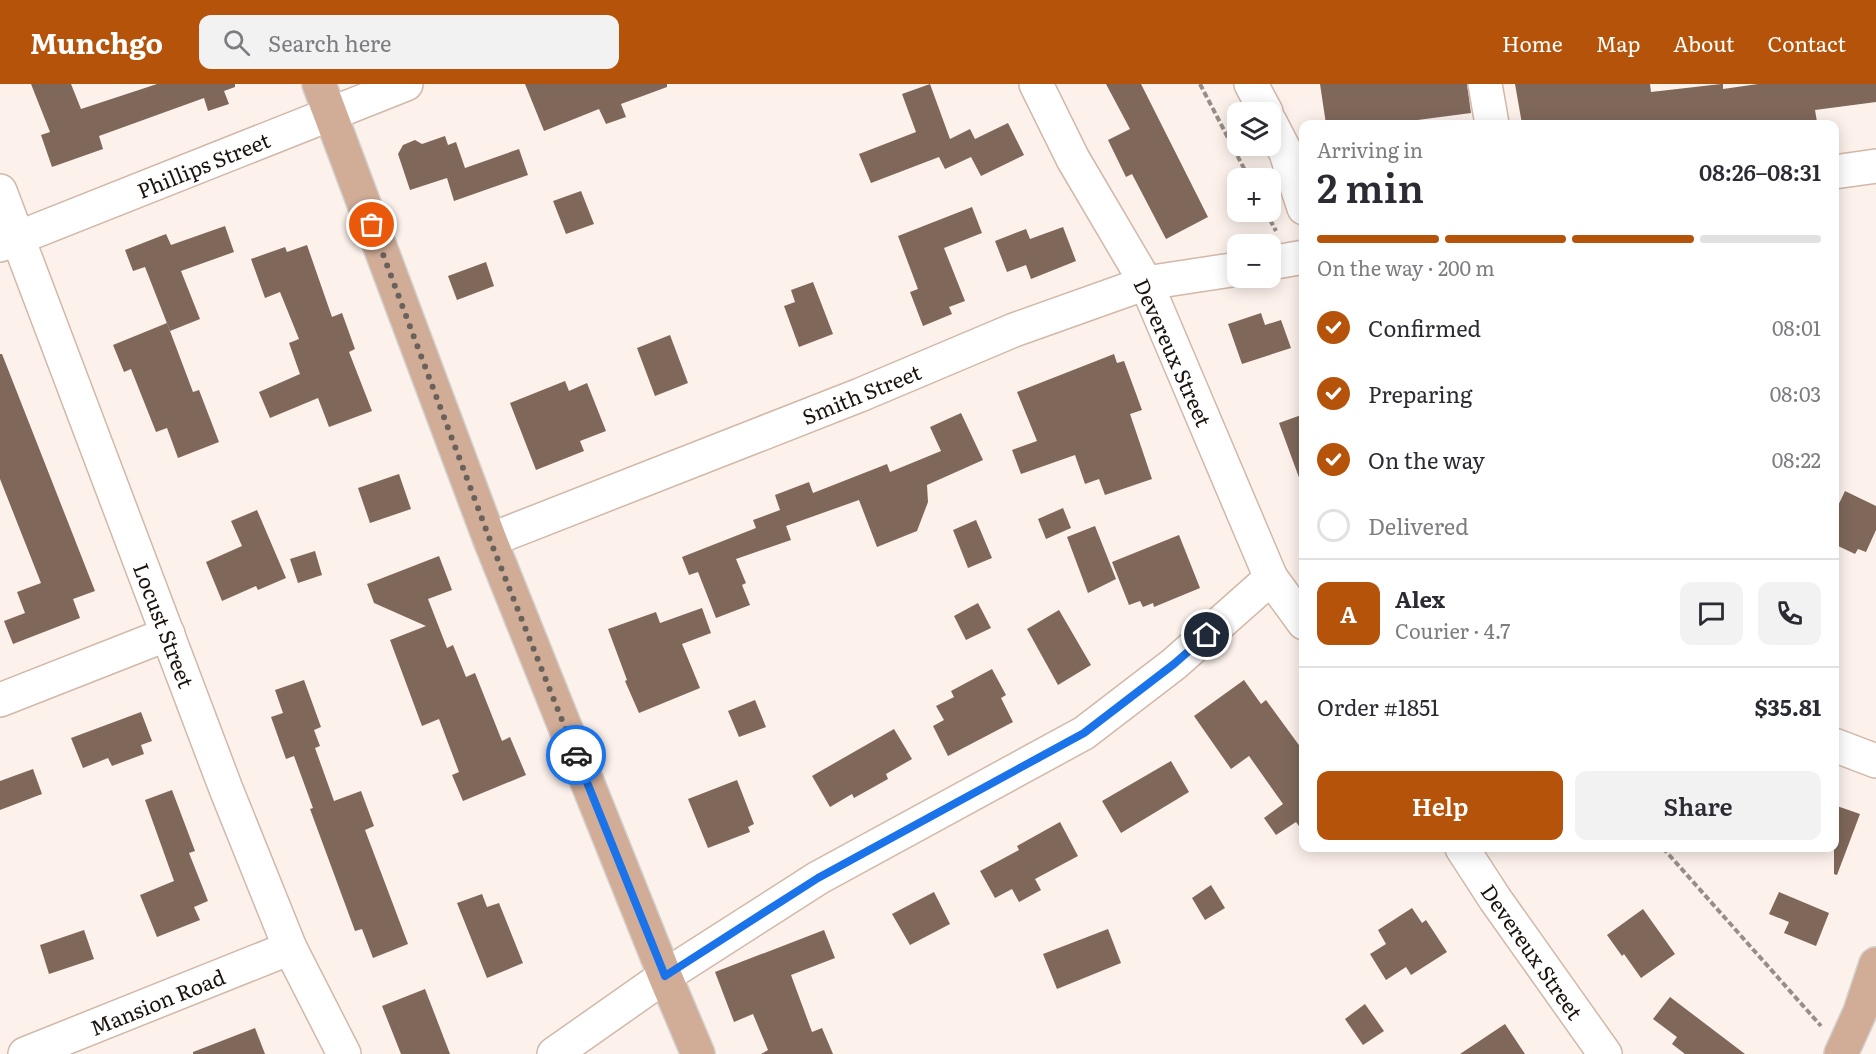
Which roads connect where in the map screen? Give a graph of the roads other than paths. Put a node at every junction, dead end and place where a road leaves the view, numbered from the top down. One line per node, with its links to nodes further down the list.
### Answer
1 (406, 84): 5 (street, Phillips Street)
2 (1036, 84): 17 (street, Devereux Street)
3 (1251, 84): 6 (street)
4 (1485, 84): 7 (street)
5 (325, 99): 13 (street, Phillips Street); 18 (main road)
6 (1261, 102)
7 (1491, 120)
8 (1281, 143): 12 (street)
9 (1876, 166): 10 (street)
10 (1839, 171)
11 (0, 191): 13 (street, Locust Street)
12 (1299, 193)
13 (9, 241): 21 (street, Locust Street)
14 (1299, 257): 15 (street)
15 (1281, 261)
16 (1227, 271): 17 (street, Smith Street)
17 (1146, 284): 18 (street, Smith Street); 19 (street, Devereux Street)
18 (490, 540): 28 (main road)
19 (1271, 578): 20 (street, Devereux Street); 28 (street)
20 (1299, 616)
21 (168, 634): 22 (street); 26 (street, Locust Street)
22 (0, 700)
23 (1839, 747): 24 (street)
24 (1876, 761)
25 (1465, 852): 35 (street, Devereux Street)
26 (290, 948): 31 (street, Mansion Road); 32 (street, Locust Street)
27 (1876, 964): 29 (main road)
28 (665, 976): 33 (street); 34 (main road)
29 (1868, 1015): 30 (main road)
30 (1844, 1048)
31 (25, 1054)
32 (344, 1054)
33 (554, 1054)
34 (698, 1054)
35 (1605, 1054)

